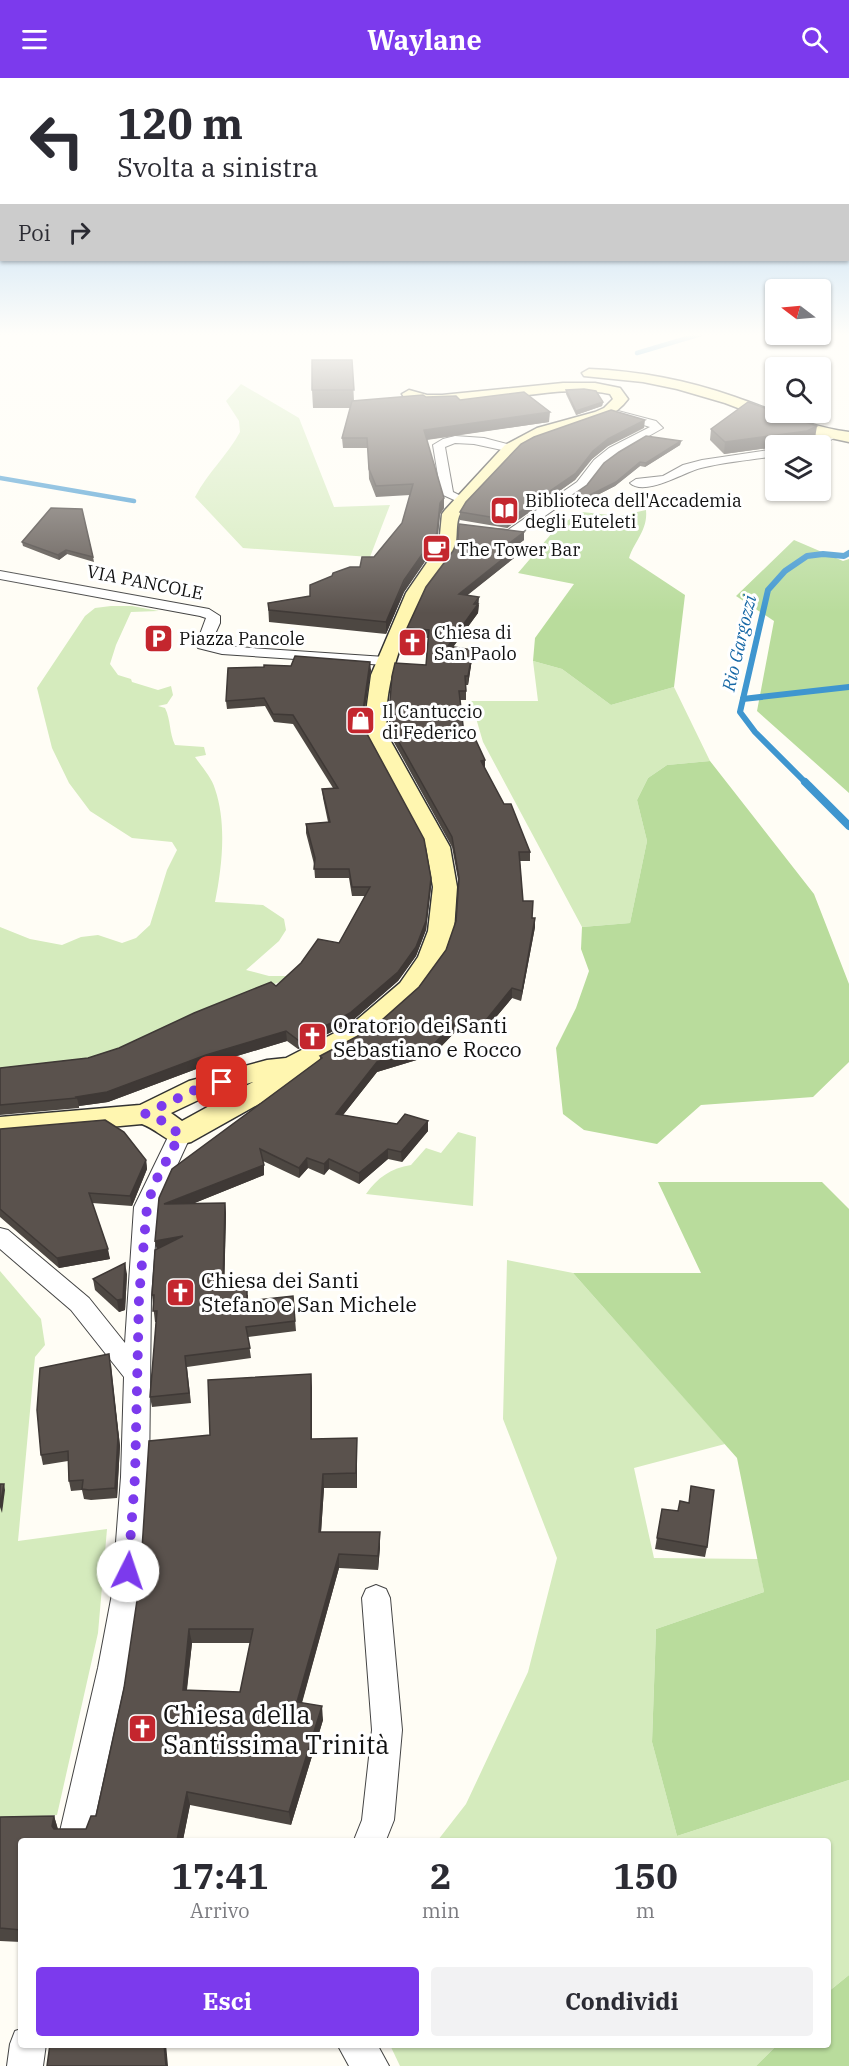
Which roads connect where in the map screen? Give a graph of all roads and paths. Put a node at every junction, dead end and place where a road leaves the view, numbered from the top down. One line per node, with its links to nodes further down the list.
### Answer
1 (559, 427): 6 (street)
2 (656, 427): 10 (street)
3 (800, 427): 4 (street)
4 (831, 435): 5 (street)
5 (849, 437)
6 (511, 448): 9 (street); 9 (street)
7 (765, 454): 8 (street)
8 (636, 483)
9 (464, 500): 10 (street)
10 (460, 524): 12 (street)
11 (0, 575): 12 (street, VIA PANCOLE)
12 (385, 661): 13 (street)
13 (293, 1066): 14 (street); 16 (street)
14 (145, 1114): 15 (street); 16 (street)
15 (0, 1126)
16 (180, 1135): 18 (street)
17 (0, 1236): 18 (street)
18 (138, 1376): 20 (street)
19 (376, 1598): 21 (street)
20 (74, 1838)
21 (371, 1838)
22 (27, 2048): 24 (street)
23 (357, 2048): 25 (street)
24 (25, 2066)
25 (371, 2066)

